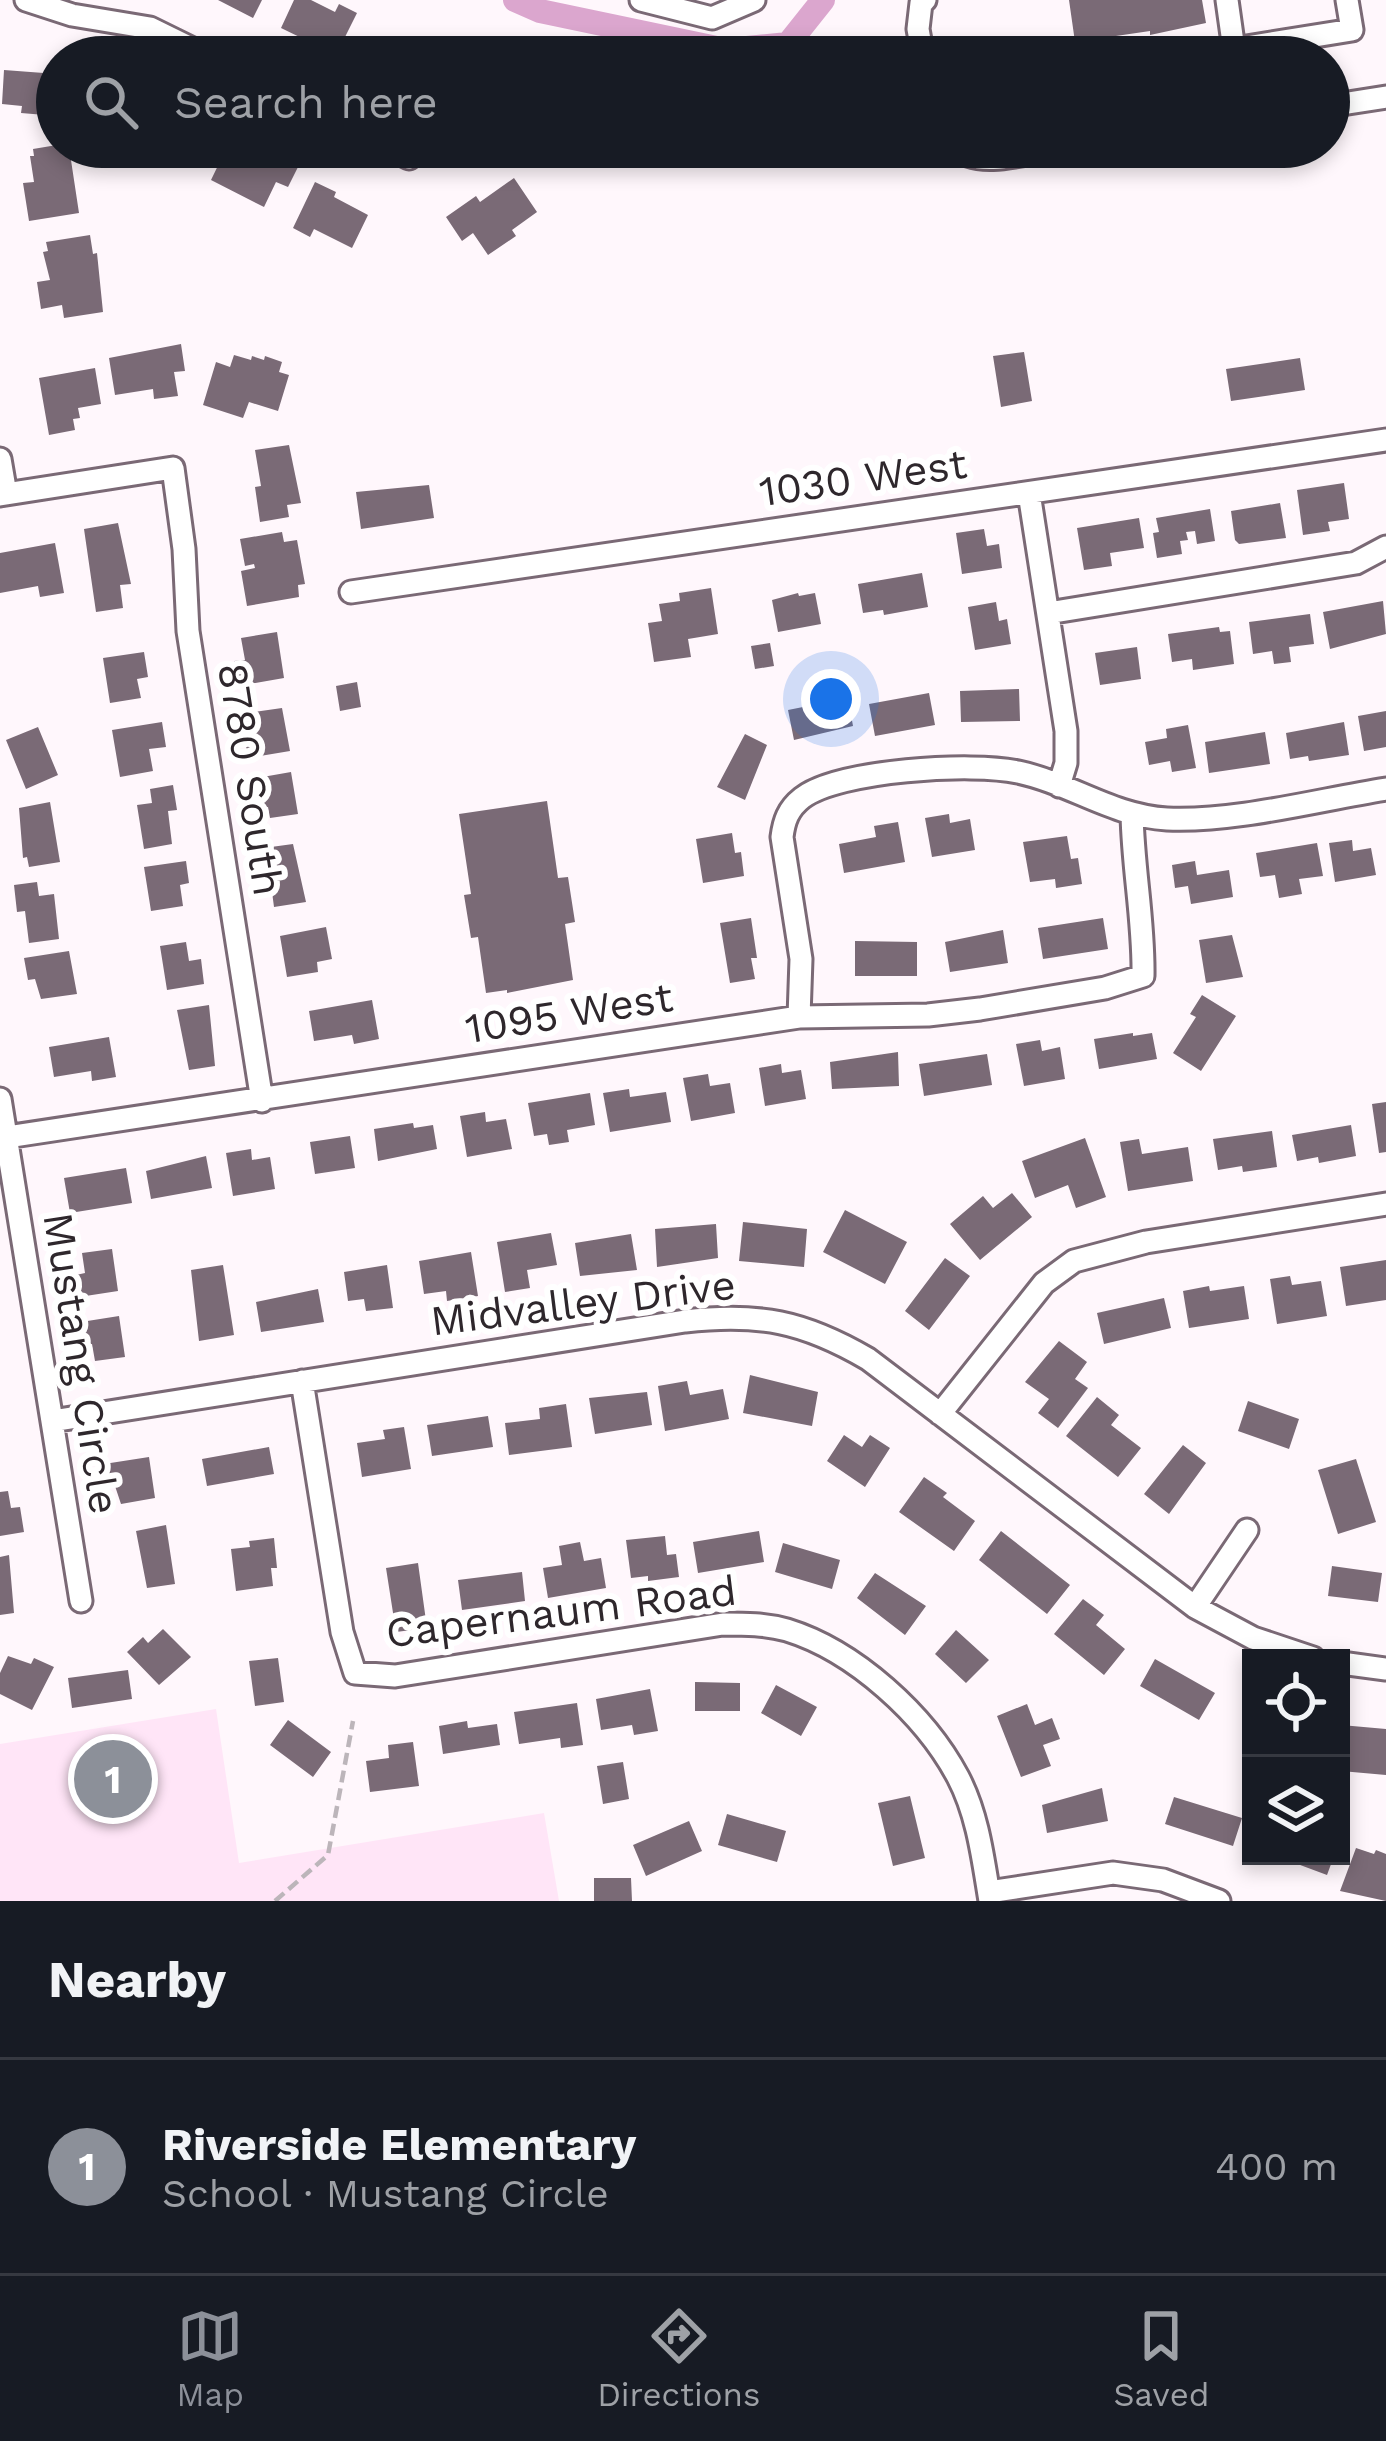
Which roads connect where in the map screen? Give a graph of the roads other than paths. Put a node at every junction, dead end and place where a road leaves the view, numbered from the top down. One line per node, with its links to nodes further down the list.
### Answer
1 (26, 0): 7 (street)
2 (641, 0): 3 (street)
3 (754, 0)
4 (925, 0): 8 (street)
5 (1227, 0): 9 (street)
6 (1347, 0): 10 (street)
7 (163, 36)
8 (919, 36)
9 (1232, 36)
10 (1321, 36)
11 (1386, 97): 12 (street)
12 (1350, 103)
13 (1386, 440): 15 (street, 1030 West)
14 (0, 459): 16 (street)
15 (1029, 493): 18 (street, 1030 West); 19 (street)
16 (3, 495): 25 (street, 8780 South)
17 (1386, 547): 19 (street)
18 (351, 592)
19 (1048, 613): 20 (street)
20 (1059, 786): 22 (street); 23 (street)
21 (1386, 789): 22 (street)
22 (1132, 814): 23 (street, 1095 West)
23 (799, 1017): 25 (street, 1095 West)
24 (0, 1100): 26 (street, Mustang Circle)
25 (262, 1101): 26 (street, 1095 West)
26 (3, 1138): 30 (street, Mustang Circle)
27 (1386, 1204): 29 (street)
28 (302, 1381): 29 (street, Midvalley Drive); 30 (street, Midvalley Drive); 37 (street, Capernaum Road)
29 (940, 1414): 33 (street, Midvalley Drive)
30 (52, 1421): 32 (street, Mustang Circle)
31 (1247, 1530): 33 (street)
32 (81, 1601)
33 (1195, 1607): 34 (street, Midvalley Drive)
34 (1286, 1649)
35 (1350, 1664): 36 (street)
36 (1386, 1669)
37 (989, 1897): 38 (street)
38 (1219, 1901)

